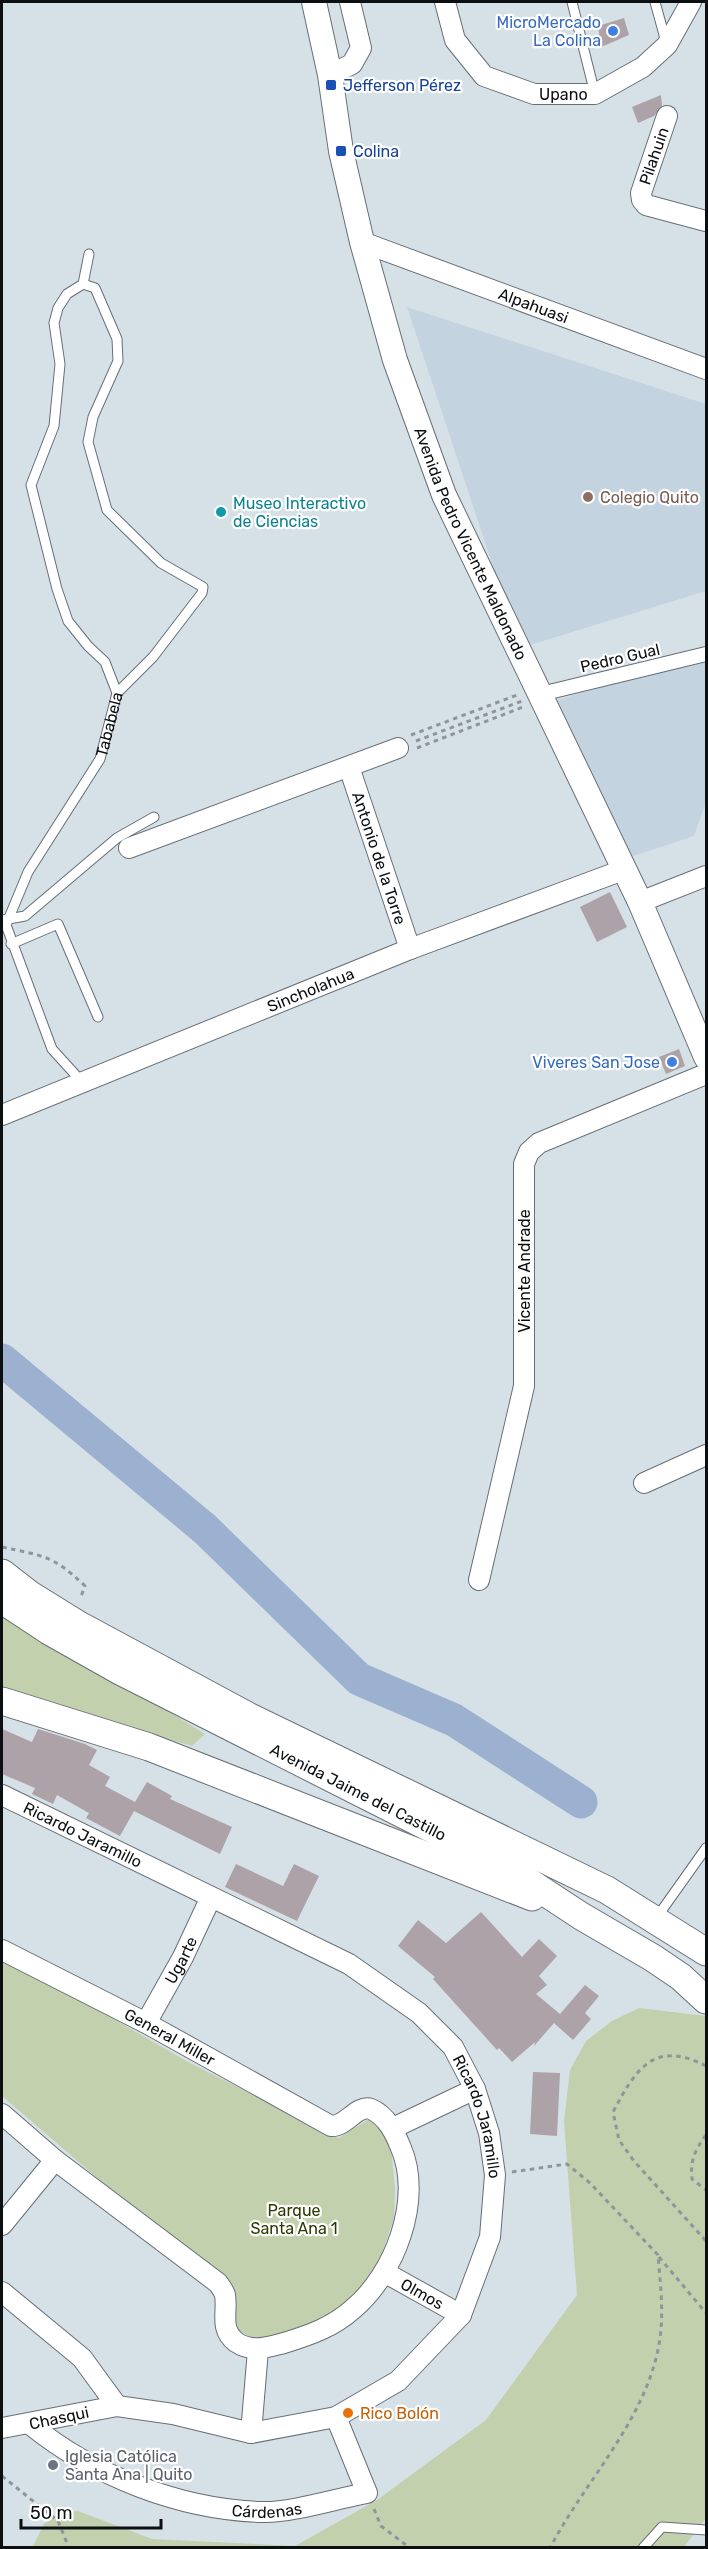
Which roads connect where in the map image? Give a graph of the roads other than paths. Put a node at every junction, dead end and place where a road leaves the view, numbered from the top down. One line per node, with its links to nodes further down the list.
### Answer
1 (314, 2): 8 (street, Avenida Pedro Vicente Maldonado)
2 (350, 2): 8 (street)
3 (446, 2): 9 (street, Upano)
4 (572, 2): 9 (lane)
5 (655, 2): 7 (lane)
6 (691, 2): 7 (street, Upano)
7 (667, 45): 9 (street, Upano)
8 (330, 75): 12 (street, Avenida Pedro Vicente Maldonado)
9 (595, 93)
10 (667, 116): 11 (street, Pilahuin)
11 (706, 221)
12 (362, 242): 15 (street, Alpahuasi); 18 (street, Avenida Pedro Vicente Maldonado)
13 (89, 254): 14 (lane)
14 (83, 284): 17 (lane, Tababela); 17 (lane)
15 (706, 369)
16 (706, 654): 18 (street, Pedro Gual)
17 (117, 693): 26 (lane, Tababela)
18 (528, 698): 23 (street, Avenida Pedro Vicente Maldonado)
19 (406, 745): 20 (street)
20 (349, 767): 22 (street); 28 (street, Antonio de la Torre)
21 (154, 817): 26 (lane)
22 (129, 848)
23 (623, 870): 25 (street, Avenida Pedro Vicente Maldonado); 28 (street, Sincholahua)
24 (706, 876): 25 (street)
25 (640, 902): 30 (street, Avenida Pedro Vicente Maldonado)
26 (4, 920): 27 (lane)
27 (11, 944): 29 (lane); 32 (lane)
28 (410, 949): 32 (street, Sincholahua)
29 (98, 1017)
30 (706, 1056)
31 (706, 1074): 37 (street, Vicente Andrade)
32 (82, 1082): 33 (street, Sincholahua)
33 (2, 1115)
34 (706, 1455): 35 (street)
35 (644, 1483)
36 (2, 1573): 44 (main road, Avenida Jaime del Castillo)
37 (479, 1580)
38 (2, 1600): 43 (main road, Avenida Jaime del Castillo)
39 (2, 1701): 43 (main road)
40 (2, 1795): 42 (street, Ricardo Jaramillo)
41 (706, 1848): 44 (lane)
42 (212, 1897): 48 (street, Ugarte); 49 (street, Ricardo Jaramillo)
43 (581, 1916): 47 (main road, Avenida Jaime del Castillo)
44 (656, 1918): 46 (main road, Avenida Jaime del Castillo)
45 (2, 1950): 48 (street, General Miller)
46 (706, 1952)
47 (706, 2000)
48 (146, 2023): 51 (street, General Miller)
49 (475, 2090): 51 (street); 56 (street, Ricardo Jaramillo)
50 (2, 2114): 52 (street)
51 (393, 2127): 54 (street)
52 (55, 2160): 53 (street); 57 (street)
53 (2, 2225)
54 (384, 2272): 56 (street, Olmos); 57 (street)
55 (2, 2292): 58 (street)
56 (461, 2315): 59 (street, Ricardo Jaramillo)
57 (258, 2350): 62 (street)
58 (117, 2406): 60 (street, Chasqui); 62 (street, Ricardo Jaramillo)
59 (336, 2417): 60 (street, Cárdenas); 62 (street, Ricardo Jaramillo)
60 (31, 2425): 61 (street, Chasqui)
61 (2, 2428)
62 (251, 2433)
63 (706, 2530): 64 (lane)
64 (643, 2547)

